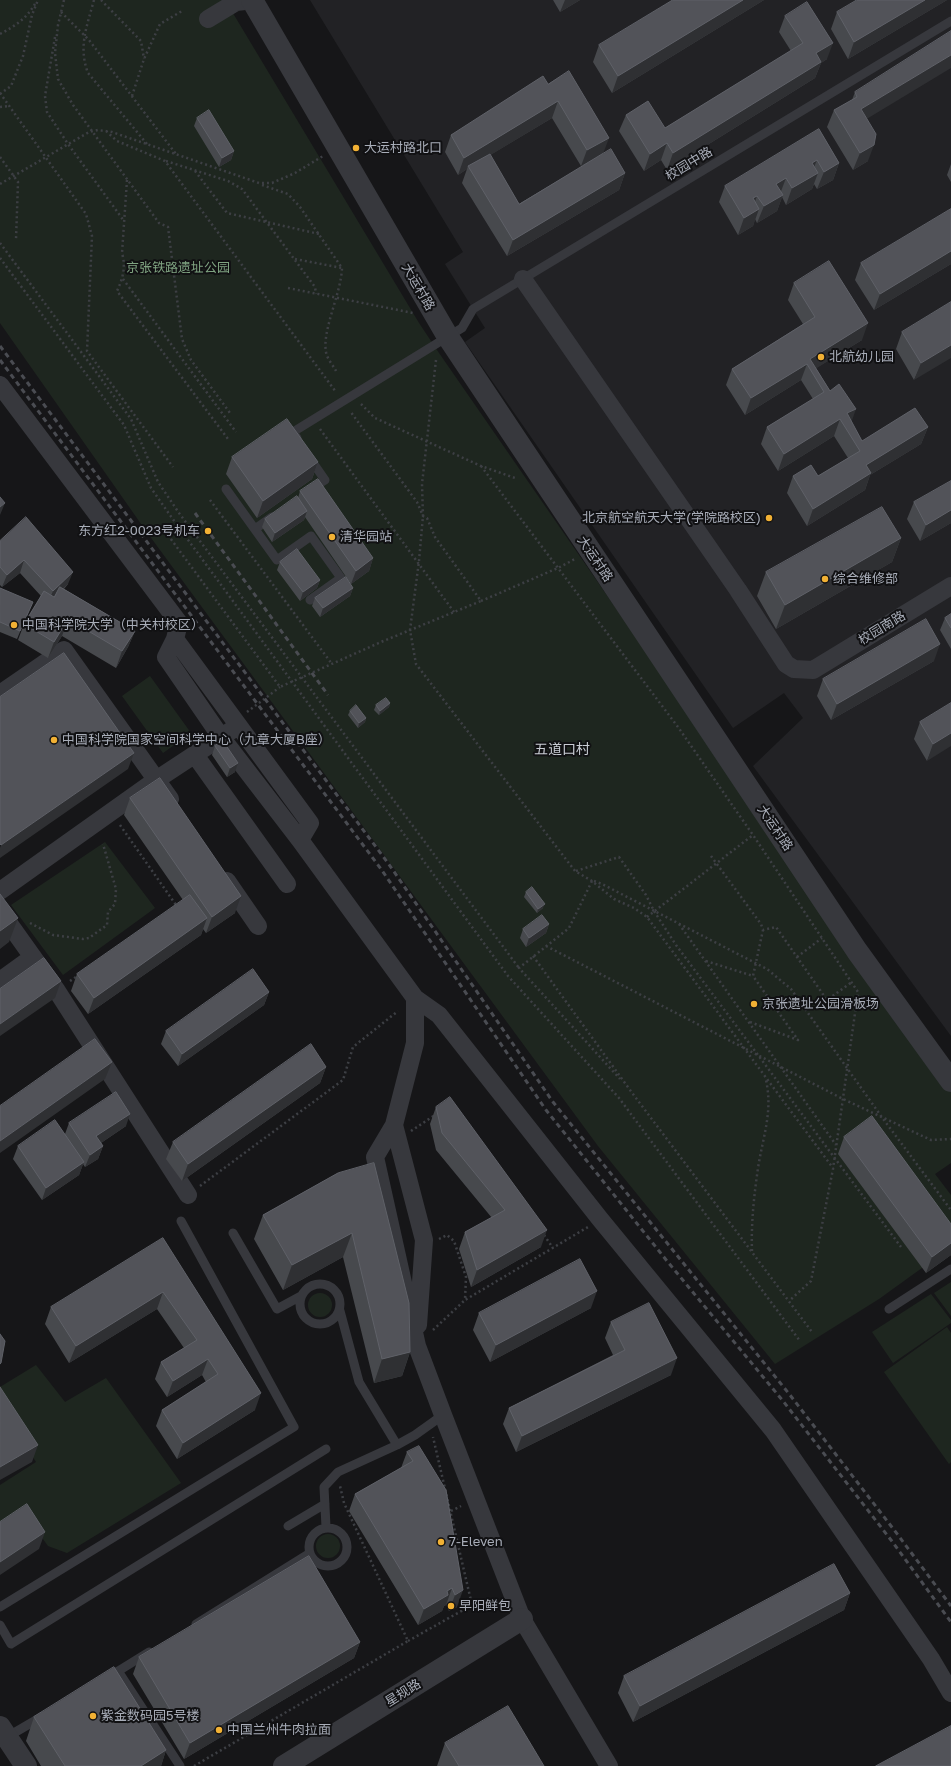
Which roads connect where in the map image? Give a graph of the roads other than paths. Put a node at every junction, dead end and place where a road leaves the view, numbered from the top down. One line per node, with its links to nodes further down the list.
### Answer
1 (252, 0): 2 (street); 5 (street, 大运村路)
2 (208, 19)
3 (951, 21): 4 (lane, 校园中路)
4 (523, 279): 5 (lane, 校园中路); 11 (street, 校园南路)
5 (448, 337): 8 (lane, 校园中路); 29 (street, 大运村路)
6 (0, 385): 13 (street)
7 (226, 489): 10 (lane)
8 (306, 492)
9 (281, 511): 10 (lane)
10 (255, 529): 12 (lane)
11 (951, 586)
12 (310, 600)
13 (175, 639): 15 (street); 16 (street)
14 (0, 694): 18 (street)
15 (242, 720): 16 (street); 20 (street)
16 (221, 737): 17 (street); 20 (street)
17 (195, 755): 18 (street); 22 (street)
18 (156, 780): 19 (street); 23 (street)
19 (178, 812)
20 (300, 840): 28 (street)
21 (218, 869): 25 (street)
22 (287, 884)
23 (0, 891)
24 (0, 911): 26 (street)
25 (258, 926)
26 (33, 957): 27 (street); 31 (street)
27 (0, 981)
28 (415, 998): 30 (street); 53 (street)
29 (951, 1080)
30 (394, 1125): 38 (street); 38 (street)
31 (188, 1195)
32 (181, 1221): 46 (lane)
33 (233, 1233): 35 (lane)
34 (951, 1269): 36 (lane)
35 (301, 1296): 37 (lane); 37 (lane)
36 (888, 1309)
37 (340, 1311): 40 (lane)
38 (417, 1346): 39 (street)
39 (436, 1419): 40 (lane); 47 (street)
40 (397, 1445): 42 (lane)
41 (326, 1449): 48 (lane)
42 (325, 1504): 43 (lane); 44 (lane)
43 (288, 1526)
44 (326, 1527): 45 (lane); 45 (lane)
45 (310, 1553): 49 (lane)
46 (0, 1607)
47 (522, 1619): 58 (street, 星规路); 59 (street)
48 (0, 1625)
49 (191, 1626)
50 (158, 1647): 51 (lane)
51 (118, 1671): 52 (lane); 57 (lane)
52 (98, 1683)
53 (951, 1693)
54 (53, 1710): 55 (lane)
55 (4, 1732): 56 (street)
56 (26, 1766)
57 (180, 1766)
58 (284, 1766)
59 (610, 1766)

